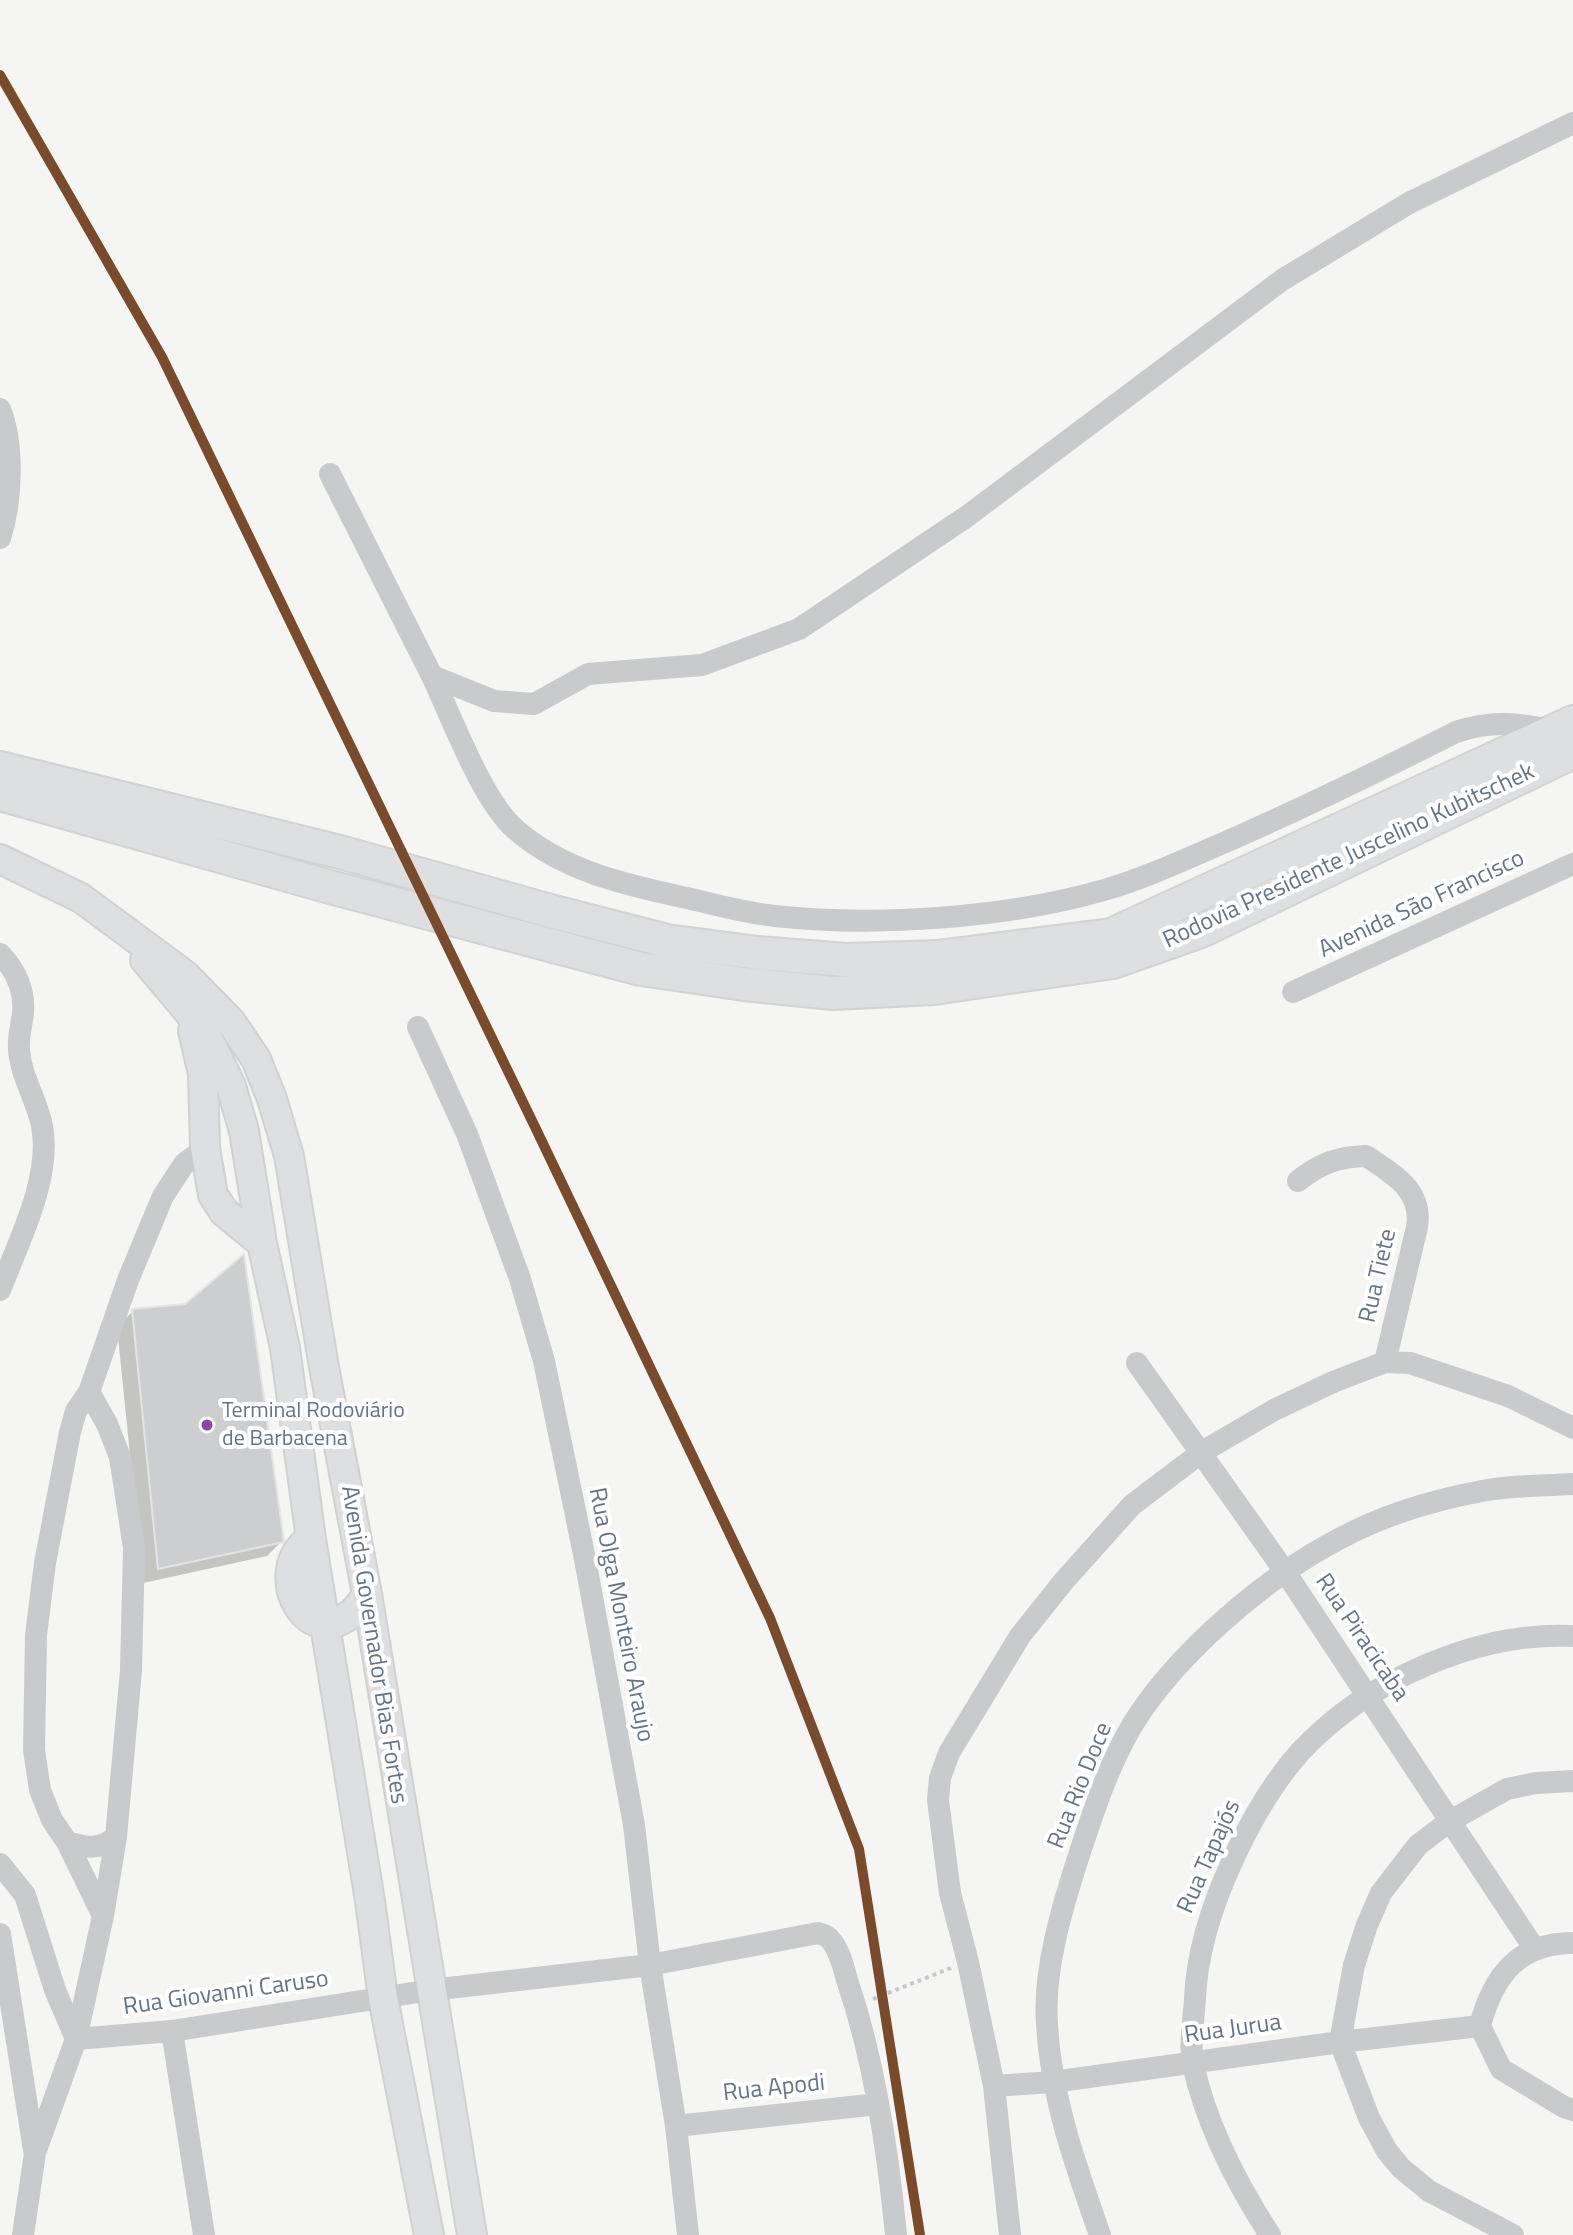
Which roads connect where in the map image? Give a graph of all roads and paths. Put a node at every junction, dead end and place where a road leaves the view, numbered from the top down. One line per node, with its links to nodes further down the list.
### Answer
1 (1573, 123): 5 (street)
2 (0, 409): 4 (street)
3 (330, 474): 5 (street)
4 (0, 538)
5 (432, 676): 6 (street)
6 (1567, 735): 7 (highway, Rodovia Presidente Juscelino Kubitschek); 8 (highway, Rodovia Presidente Juscelino Kubitschek)
7 (0, 768)
8 (0, 794)
9 (0, 859): 11 (main road, Avenida Governador Bias Fortes)
10 (1573, 864): 13 (street, Avenida São Francisco)
11 (81, 898): 14 (main road, Avenida Governador Bias Fortes); 19 (main road, Avenida Governador Bias Fortes)
12 (0, 954): 16 (street)
13 (1293, 992)
14 (188, 1011): 17 (main road, Avenida Governador Bias Fortes); 18 (main road)
15 (418, 1027): 44 (street, Rua Olga Monteiro Araujo)
16 (9, 1036): 22 (street)
17 (244, 1131): 18 (main road); 19 (main road); 21 (main road, Avenida Governador Bias Fortes)
18 (205, 1148): 21 (main road); 25 (street)
19 (289, 1156): 30 (main road, Avenida Governador Bias Fortes)
20 (1298, 1181): 23 (street, Rua Tiete)
21 (262, 1243): 31 (main road, Avenida Governador Bias Fortes)
22 (0, 1290)
23 (1385, 1362): 26 (street); 27 (street)
24 (1137, 1363): 27 (street, Rua Piracicaba)
25 (89, 1392): 36 (street); 37 (street)
26 (1573, 1428)
27 (1202, 1452): 29 (street, Rua Piracicaba); 43 (street)
28 (1573, 1484): 29 (street, Rua Rio Doce)
29 (1286, 1573): 33 (street, Rua Piracicaba); 53 (street, Rua Rio Doce)
30 (367, 1594): 31 (main road); 46 (main road, Avenida Governador Bias Fortes)
31 (325, 1626): 47 (main road, Avenida Governador Bias Fortes)
32 (1573, 1636): 33 (street, Rua Tapajós)
33 (1368, 1694): 35 (street, Rua Piracicaba); 52 (street, Rua Tapajós)
34 (1573, 1781): 35 (street)
35 (1450, 1821): 42 (street, Rua Piracicaba); 51 (street)
36 (116, 1837): 37 (street); 39 (street)
37 (67, 1842): 39 (street)
38 (0, 1864): 50 (street)
39 (103, 1916): 50 (street)
40 (0, 1934): 58 (street)
41 (1573, 1943): 42 (street)
42 (1534, 1948): 48 (street)
43 (968, 1962): 45 (path); 54 (street)
44 (650, 1965): 46 (street, Rua Giovanni Caruso); 55 (street, Rua Giovanni Caruso); 57 (street, Rua Olga Monteiro Araujo)
45 (867, 1988)
46 (431, 1990): 47 (street, Rua Giovanni Caruso); 62 (main road, Avenida Governador Bias Fortes)
47 (383, 1998): 49 (street, Rua Giovanni Caruso); 61 (main road, Avenida Governador Bias Fortes)
48 (1480, 2026): 51 (street, Rua Jurua); 56 (street)
49 (172, 2031): 50 (street, Rua Giovanni Caruso); 60 (street)
50 (76, 2039): 58 (street)
51 (1340, 2042): 52 (street, Rua Jurua); 68 (street)
52 (1193, 2062): 53 (street, Rua Jurua); 67 (street, Rua Tapajós)
53 (1053, 2082): 54 (street, Rua Jurua); 66 (street, Rua Rio Doce)
54 (994, 2086): 65 (street)
55 (878, 2104): 57 (street, Rua Apodi); 64 (street)
56 (1573, 2110)
57 (676, 2126): 63 (street, Rua Olga Monteiro Araujo)
58 (35, 2153): 59 (street)
59 (23, 2235)
60 (204, 2235)
61 (429, 2235)
62 (472, 2235)
63 (688, 2235)
64 (896, 2235)
65 (1010, 2235)
66 (1100, 2235)
67 (1270, 2235)
68 (1513, 2235)

